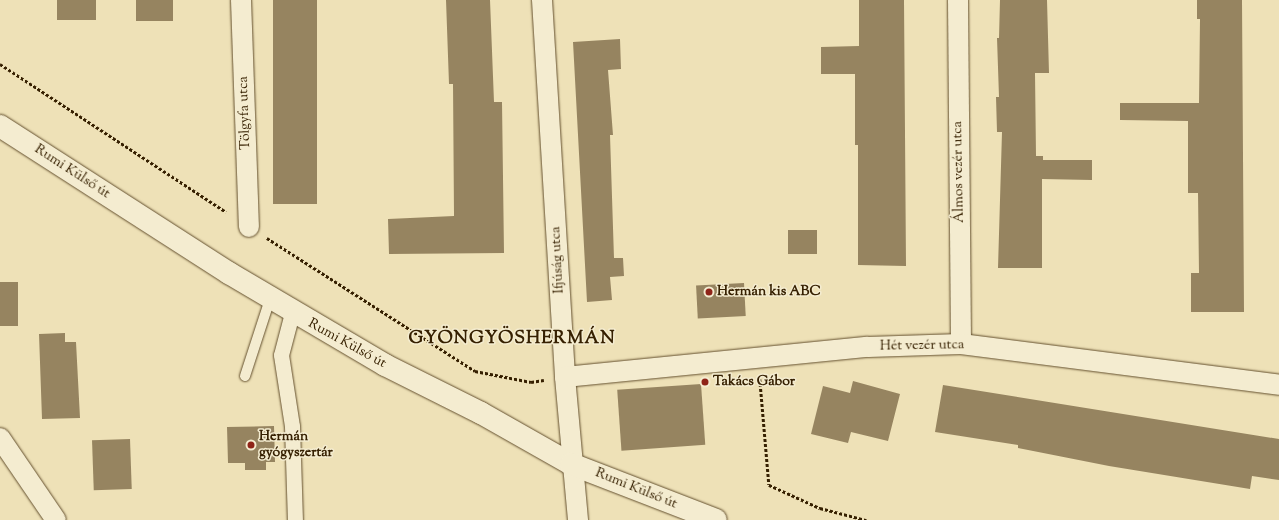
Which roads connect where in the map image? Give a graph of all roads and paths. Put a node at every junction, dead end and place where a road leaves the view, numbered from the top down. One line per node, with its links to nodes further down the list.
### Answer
1 (241, 0): 6 (street, Tölgyfa utca)
2 (542, 0): 12 (street, Ifjúság utca)
3 (958, 0): 9 (street, Álmos vezér utca)
4 (0, 64): 6 (path)
5 (0, 126): 7 (street, Rumi Külső út)
6 (248, 227): 12 (path)
7 (270, 299): 8 (street, Rumi Külső út); 11 (lane)
8 (292, 313): 15 (street, Rumi Külső út); 17 (street)
9 (961, 344): 10 (street, Hét vezér utca); 13 (street, Hét vezér utca)
10 (757, 357): 12 (street, Hét vezér utca); 20 (path)
11 (245, 376)
12 (564, 377): 15 (street, Ifjúság utca)
13 (1279, 385)
14 (0, 438): 16 (street)
15 (571, 464): 18 (street, Ifjúság utca); 19 (street, Rumi Külső út)
16 (56, 520)
17 (295, 520)
18 (578, 520)
19 (716, 520)
20 (866, 520)

